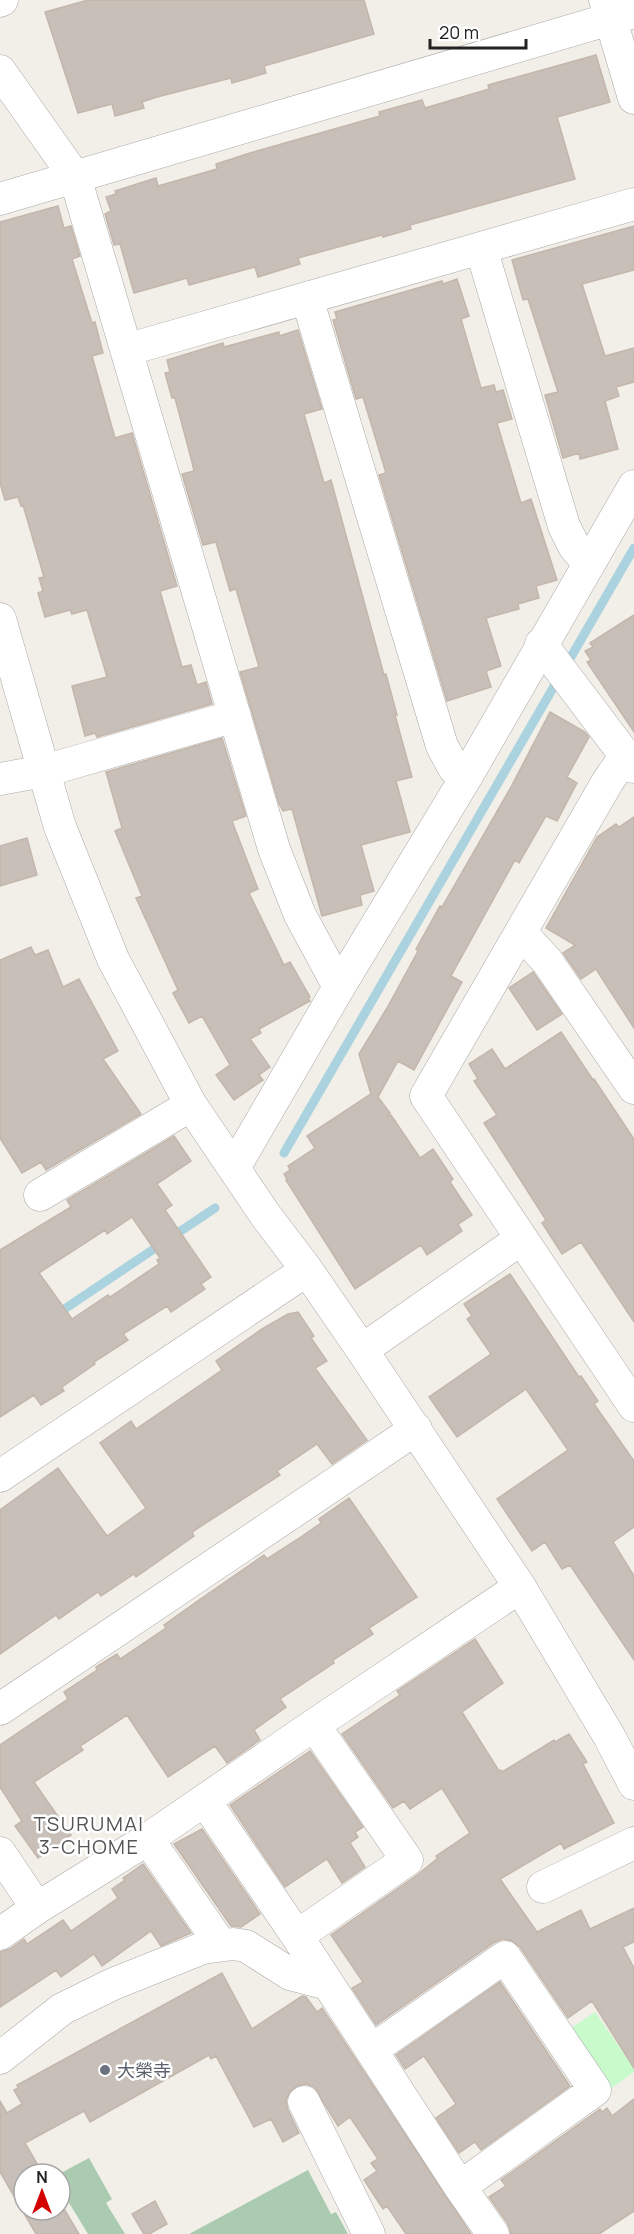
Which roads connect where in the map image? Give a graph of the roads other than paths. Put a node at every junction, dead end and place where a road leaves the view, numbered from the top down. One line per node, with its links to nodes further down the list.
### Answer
1 (617, 10): 3 (street); 4 (street)
2 (0, 71): 4 (street)
3 (634, 98)
4 (75, 177): 5 (street); 9 (street)
5 (0, 199)
6 (634, 204): 7 (street)
7 (481, 248): 8 (street); 11 (street)
8 (307, 298): 9 (street); 18 (street)
9 (126, 350): 14 (street)
10 (634, 486): 11 (street)
11 (589, 564): 13 (street)
12 (0, 619): 16 (street)
13 (542, 644): 15 (street); 18 (street)
14 (235, 716): 16 (street); 20 (street)
15 (630, 761): 19 (street)
16 (44, 771): 17 (street); 22 (street)
17 (0, 778)
18 (465, 779): 20 (street)
19 (521, 933): 21 (street); 25 (street)
20 (339, 987): 23 (street)
21 (634, 1089)
22 (190, 1105): 23 (street); 24 (street)
23 (234, 1168): 26 (street)
24 (40, 1195)
25 (522, 1239): 27 (street); 28 (street)
26 (307, 1270): 27 (street); 30 (street)
27 (362, 1350): 29 (street)
28 (634, 1407)
29 (416, 1429): 31 (street); 32 (street)
30 (0, 1476)
31 (520, 1587): 33 (street); 34 (street)
32 (0, 1709)
33 (314, 1725): 35 (street); 42 (street)
34 (634, 1784)
35 (205, 1801): 36 (street); 42 (street)
36 (148, 1839): 40 (street); 43 (street)
37 (634, 1843): 39 (street)
38 (0, 1853): 40 (street)
39 (543, 1887)
40 (37, 1908): 41 (street)
41 (0, 1934)
42 (297, 1936): 44 (street)
43 (221, 1945): 44 (street); 46 (street)
44 (328, 1984): 45 (street)
45 (372, 2050): 48 (street); 48 (street)
46 (0, 2058)
47 (304, 2102): 49 (street)
48 (460, 2187): 50 (street)
49 (369, 2234)
50 (493, 2234)

